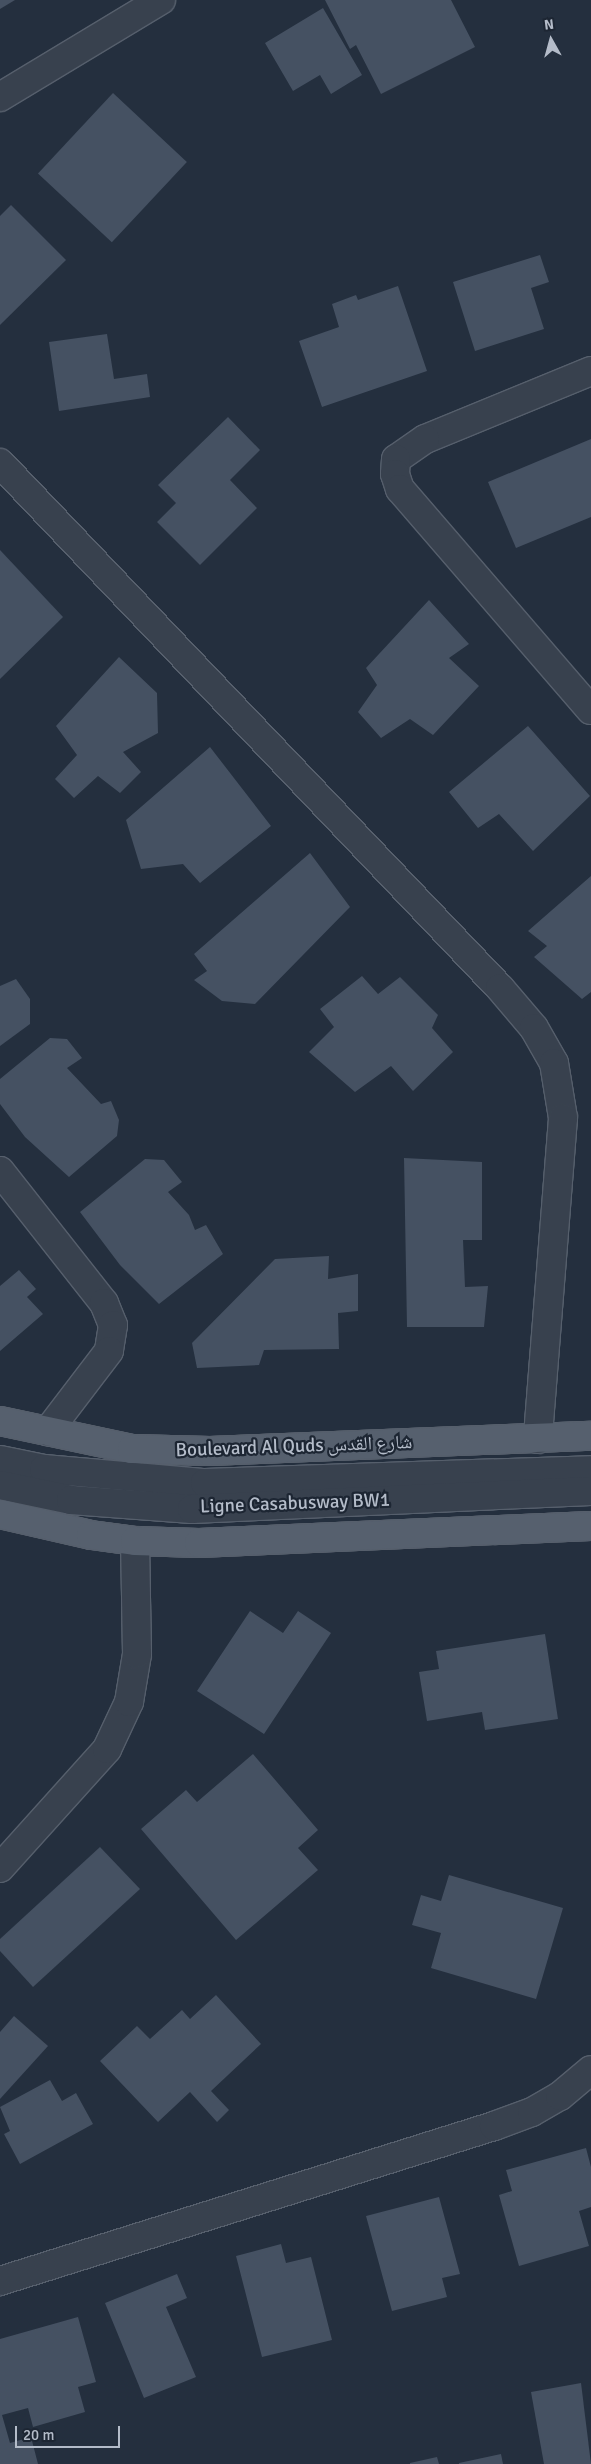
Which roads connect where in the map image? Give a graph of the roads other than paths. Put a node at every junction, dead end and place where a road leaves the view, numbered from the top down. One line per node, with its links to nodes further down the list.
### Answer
1 (161, 0): 2 (street)
2 (0, 96)
3 (591, 371): 5 (street)
4 (0, 463): 10 (street)
5 (591, 710)
6 (0, 1171): 8 (street)
7 (0, 1421): 8 (main road, Boulevard Al Quds شارع القدس)
8 (48, 1431): 10 (main road, Boulevard Al Quds شارع القدس)
9 (591, 1436): 10 (main road, Boulevard Al Quds شارع القدس)
10 (538, 1439)
11 (0, 1460): 12 (street, Ligne Casabusway BW1)
12 (591, 1470)
13 (0, 1485): 14 (street, Ligne Casabusway BW1)
14 (591, 1491)
15 (0, 1514): 17 (main road)
16 (591, 1526): 17 (main road)
17 (135, 1541): 18 (street)
18 (0, 1868)
19 (591, 2070): 20 (street)
20 (0, 2281)

